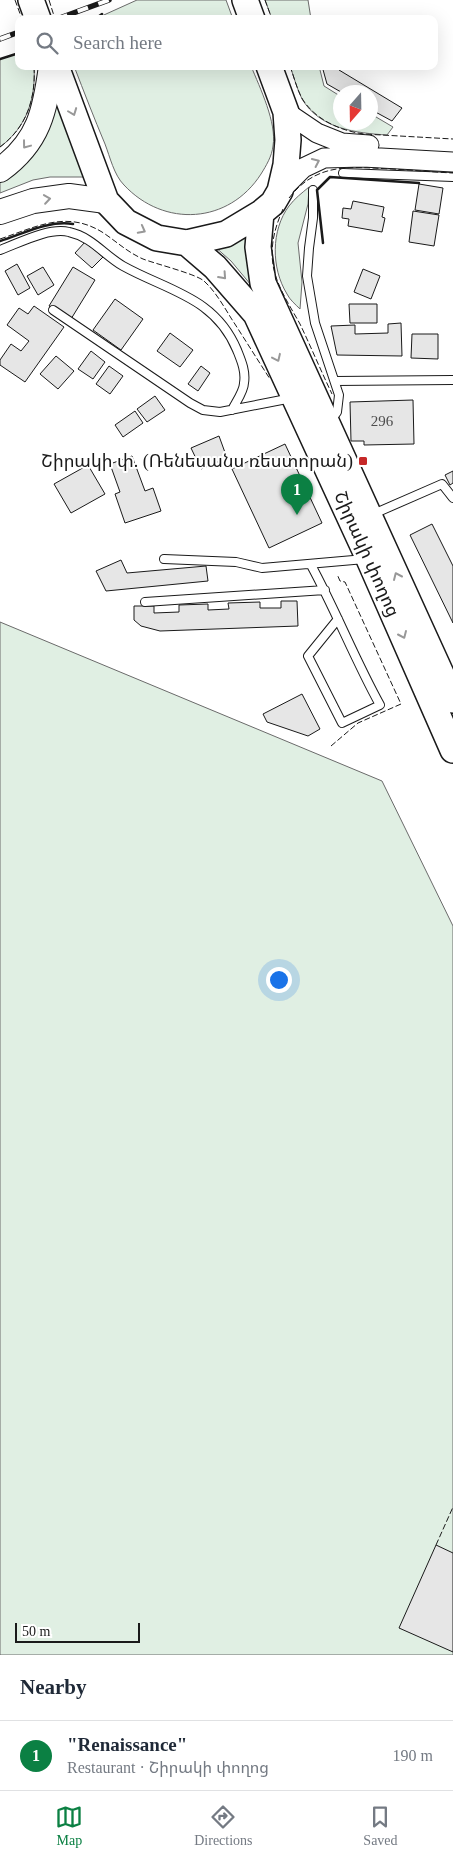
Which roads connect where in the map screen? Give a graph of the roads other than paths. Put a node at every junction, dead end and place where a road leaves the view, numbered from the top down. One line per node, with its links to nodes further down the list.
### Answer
1 (31, 0): 3 (highway)
2 (245, 0): 4 (highway)
3 (37, 15)
4 (251, 15)
5 (50, 70): 11 (main road, one-way to 11)
6 (57, 70): 16 (highway, one-way to 16)
7 (271, 70): 8 (highway)
8 (286, 112): 9 (street); 15 (highway)
9 (453, 150)
10 (453, 162): 15 (street, one-way to 10)
11 (0, 170)
12 (343, 172): 13 (lane)
13 (453, 177)
14 (313, 190): 23 (lane)
15 (280, 191): 18 (highway)
16 (106, 201): 17 (main road, one-way to 16); 19 (highway, one-way to 19)
17 (0, 212)
18 (261, 213): 19 (highway); 26 (highway, Շիրակի փողոց)
19 (187, 243): 24 (highway, Շիրակի փողոց, one-way to 24)
20 (0, 250): 25 (lane)
21 (53, 310): 25 (lane)
22 (453, 380): 23 (lane)
23 (335, 382): 26 (lane)
24 (295, 397): 25 (lane); 30 (highway, Շիրակի փողոց)
25 (232, 410)
26 (327, 424): 28 (highway, Շիրակի փողոց)
27 (453, 498): 28 (lane)
28 (369, 516): 35 (highway, Շիրակի փողոց, one-way to 28)
29 (164, 559): 31 (lane)
30 (370, 559): 31 (lane); 36 (highway, Շիրակի փողոց, one-way to 36)
31 (312, 565): 32 (lane)
32 (325, 590): 33 (lane); 34 (lane)
33 (145, 602)
34 (338, 619): 34 (lane)
35 (453, 700)
36 (453, 750)

